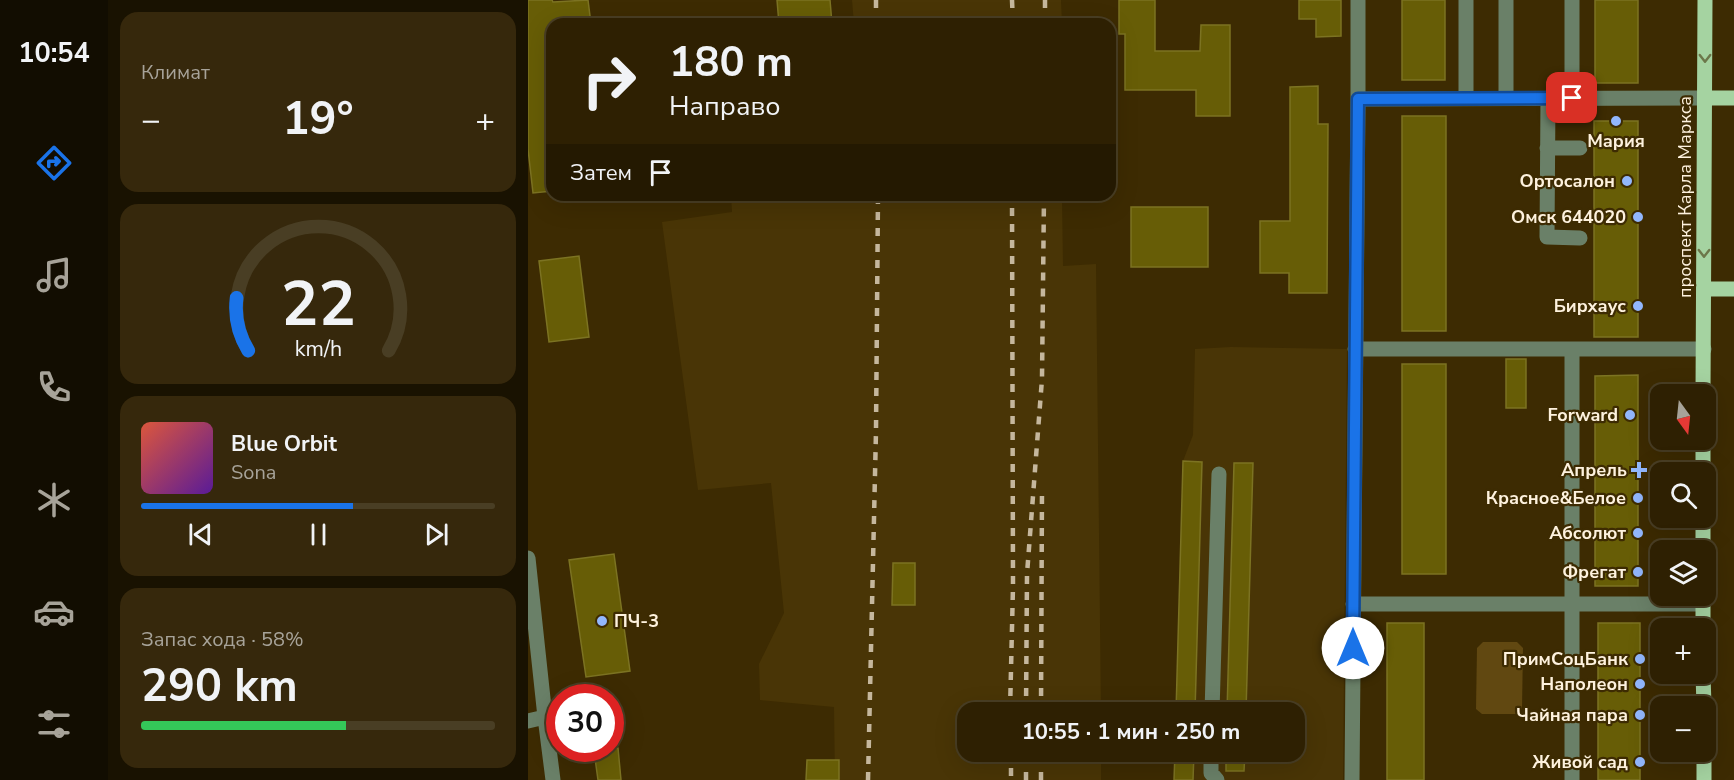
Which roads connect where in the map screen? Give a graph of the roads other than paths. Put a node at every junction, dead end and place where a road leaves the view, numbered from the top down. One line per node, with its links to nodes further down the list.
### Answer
1 (1358, 0): 12 (street)
2 (1466, 0): 6 (street)
3 (1506, 0): 7 (street)
4 (1572, 0): 9 (street)
5 (1705, 0): 10 (main road, проспект Карла Маркса, one-way to 10)
6 (1466, 98): 7 (street); 12 (street)
7 (1506, 98): 8 (street)
8 (1548, 98): 9 (street); 13 (street)
9 (1572, 98): 10 (street)
10 (1705, 98): 11 (main road); 16 (main road, проспект Карла Маркса, one-way to 16)
11 (1734, 98)
12 (1358, 99): 18 (street)
13 (1547, 148): 14 (street); 15 (street)
14 (1580, 148)
15 (1580, 238)
16 (1704, 289): 17 (main road); 20 (main road, проспект Карла Маркса)
17 (1734, 289)
18 (1354, 349): 19 (street); 25 (street)
19 (1572, 349): 20 (street); 26 (street)
20 (1704, 349): 21 (main road, проспект Карла Маркса)
21 (1703, 384)
22 (1219, 474): 27 (street)
23 (528, 558): 28 (street)
24 (1650, 602): 26 (street)
25 (1353, 604): 26 (street); 34 (street)
26 (1572, 604): 35 (street)
27 (1212, 702)
28 (545, 717): 29 (street); 32 (street)
29 (528, 721)
30 (1211, 762): 33 (street)
31 (1704, 762): 36 (main road)
32 (553, 780)
33 (1217, 780)
34 (1352, 780)
35 (1572, 780)
36 (1704, 780)

